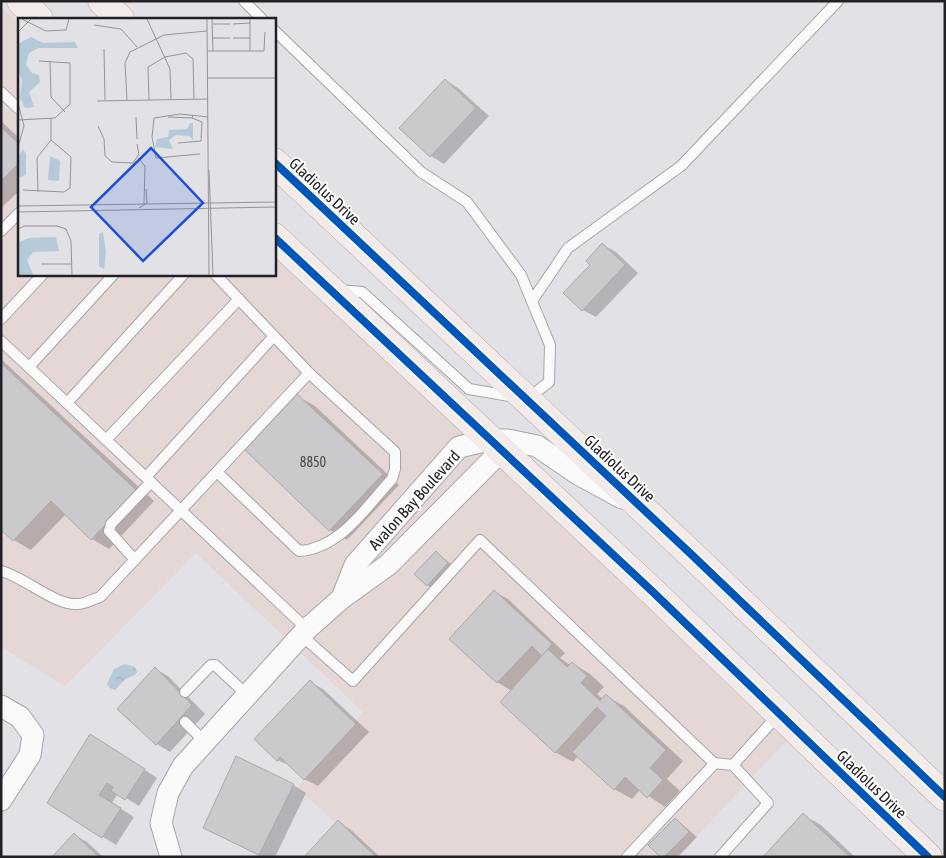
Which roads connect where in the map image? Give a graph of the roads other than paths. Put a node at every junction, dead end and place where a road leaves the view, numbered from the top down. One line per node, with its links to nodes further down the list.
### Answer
1 (21, 1): 5 (main road)
2 (102, 1): 6 (main road)
3 (244, 1): 7 (lane)
4 (838, 1): 21 (lane)
5 (39, 18)
6 (119, 18)
7 (261, 18)
8 (275, 31): 21 (lane)
9 (1, 92): 10 (lane)
10 (18, 108)
11 (275, 163): 27 (main road, Gladiolus Drive)
12 (18, 214): 13 (lane)
13 (1, 232)
14 (275, 238): 19 (main road, Gladiolus Drive)
15 (42, 275): 22 (lane)
16 (113, 275): 25 (lane)
17 (183, 275): 28 (lane)
18 (216, 275): 20 (lane)
19 (331, 289): 27 (lane); 30 (main road, Gladiolus Drive)
20 (239, 299): 23 (lane); 29 (lane)
21 (532, 301): 27 (lane)
22 (1, 318)
23 (274, 336): 26 (lane); 32 (lane)
24 (1, 340): 25 (lane)
25 (30, 367): 28 (lane)
26 (309, 373): 31 (lane); 31 (lane)
27 (527, 399): 33 (main road, Gladiolus Drive)
28 (67, 403): 29 (lane)
29 (106, 440): 32 (lane)
30 (495, 445): 33 (street, Avalon Bay Boulevard); 37 (street, Avalon Bay Boulevard); 37 (street, Avalon Bay Boulevard); 42 (main road, Gladiolus Drive)
31 (218, 473): 34 (lane)
32 (148, 480): 34 (lane); 35 (lane)
33 (644, 510): 47 (main road, Gladiolus Drive)
34 (181, 511): 35 (lane); 38 (lane)
35 (135, 560): 36 (lane)
36 (1, 571)
37 (342, 598): 38 (street, Avalon Bay Boulevard)
38 (304, 632): 40 (street, Avalon Bay Boulevard); 45 (lane)
39 (185, 692): 40 (lane)
40 (248, 695): 44 (street, Avalon Bay Boulevard)
41 (1, 706): 48 (street)
42 (779, 714): 46 (lane); 52 (main road, Gladiolus Drive)
43 (185, 722): 44 (lane)
44 (204, 742): 49 (street, Avalon Bay Boulevard)
45 (715, 763): 46 (lane); 50 (lane)
46 (733, 765): 51 (lane)
47 (945, 797)
48 (1, 800)
49 (171, 857)
50 (627, 857)
51 (720, 857)
52 (928, 857)

